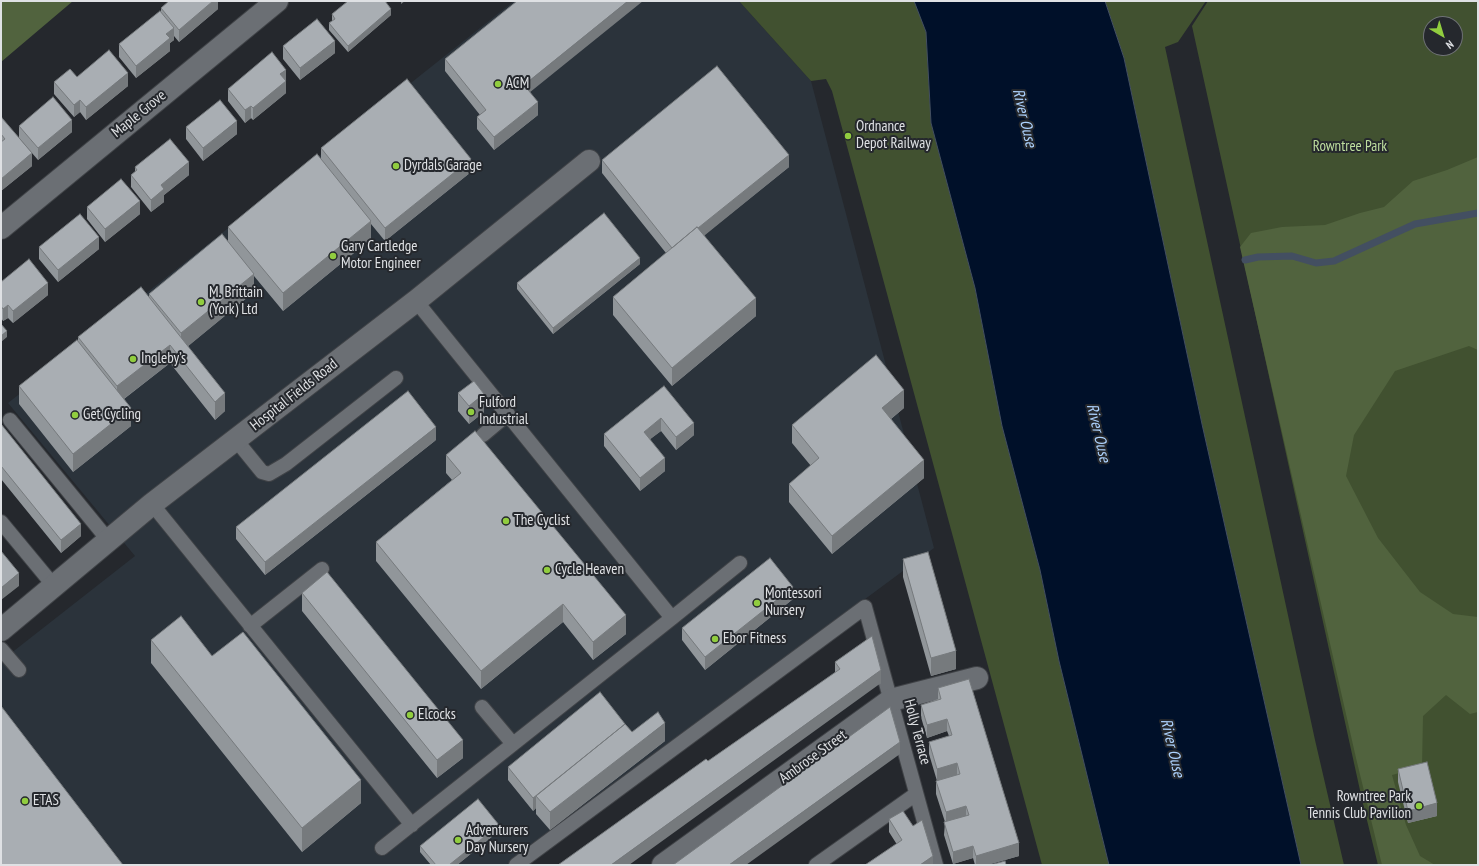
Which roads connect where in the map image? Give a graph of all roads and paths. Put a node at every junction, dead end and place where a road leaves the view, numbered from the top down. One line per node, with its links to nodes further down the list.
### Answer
1 (277, 1): 3 (street, Maple Grove)
2 (590, 161): 4 (street, Hospital Fields Road)
3 (1, 228)
4 (416, 301): 6 (lane); 9 (street, Hospital Fields Road)
5 (396, 378): 9 (lane)
6 (508, 414): 8 (lane); 16 (lane)
7 (10, 420): 12 (lane)
8 (483, 435)
9 (236, 440): 10 (street, Hospital Fields Road)
10 (152, 504): 12 (street, Hospital Fields Road); 17 (lane)
11 (1, 522): 15 (lane)
12 (109, 541): 15 (street, Hospital Fields Road)
13 (740, 563): 16 (lane)
14 (322, 569): 17 (lane)
15 (54, 586): 18 (street, Hospital Fields Road)
16 (672, 618): 24 (lane)
17 (250, 626): 26 (lane)
18 (1, 630)
19 (1, 649): 20 (lane)
20 (19, 670)
21 (977, 678): 22 (street, Ambrose Street)
22 (891, 700): 25 (lane, Holly Terrace); 28 (lane, Holly Terrace); 29 (street, Ambrose Street)
23 (482, 707): 24 (lane)
24 (513, 744): 26 (lane)
25 (916, 794): 30 (lane); 31 (lane, Holly Terrace)
26 (412, 825): 27 (lane)
27 (382, 848)
28 (516, 865)
29 (663, 865)
30 (816, 865)
31 (936, 865)

